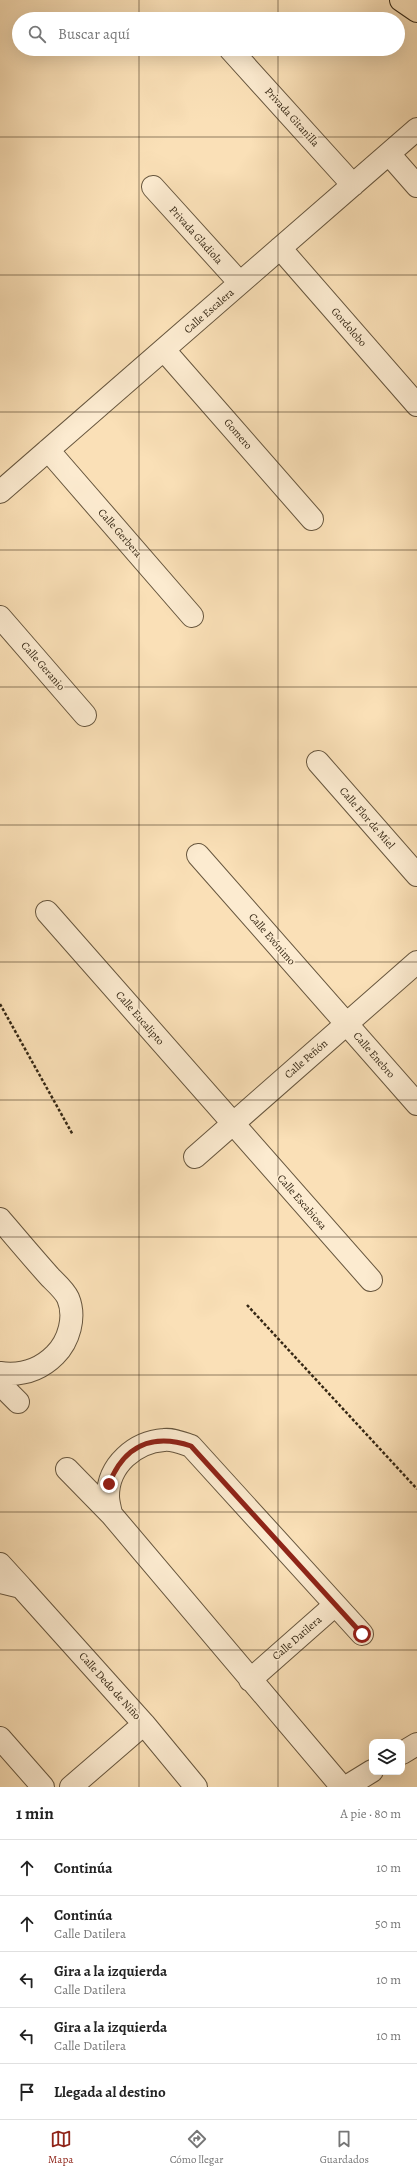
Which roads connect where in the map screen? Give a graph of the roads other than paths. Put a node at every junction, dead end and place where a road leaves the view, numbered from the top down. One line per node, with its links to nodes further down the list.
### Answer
1 (402, 0): 2 (main road)
2 (417, 11)
3 (236, 56): 6 (street, Privada Gitanilla)
4 (417, 129): 5 (street, Calle Escalera)
5 (389, 154): 6 (street, Calle Escalera); 7 (street)
6 (353, 186): 9 (street, Calle Escalera)
7 (417, 186)
8 (153, 187): 10 (street, Privada Gladiola)
9 (280, 248): 10 (street, Calle Escalera); 12 (street, Gordolobo)
10 (240, 283): 11 (street, Calle Escalera)
11 (164, 350): 13 (street, Calle Escalera); 15 (street, Gomero)
12 (417, 406)
13 (48, 450): 14 (street, Calle Escalera); 16 (street, Calle Gerbera)
14 (0, 492)
15 (312, 519)
16 (192, 616)
17 (0, 618): 18 (street, Calle Geranio)
18 (85, 715)
19 (318, 762): 21 (street, Calle Flor de Miel)
20 (198, 855): 24 (street, Calle Evónimo)
21 (417, 875)
22 (47, 912): 26 (street, Calle Eucalipto)
23 (417, 962): 24 (street, Calle Peñón)
24 (346, 1024): 25 (street, Calle Enebro); 26 (street, Calle Peñón)
25 (417, 1104)
26 (233, 1123): 27 (street, Calle Peñón); 29 (street, Calle Escabiosa)
27 (196, 1157)
28 (0, 1219): 30 (street)
29 (371, 1280)
30 (0, 1373)
31 (0, 1384): 32 (street)
32 (18, 1402)
33 (66, 1470): 34 (street)
34 (111, 1514): 38 (street); 40 (street)
35 (0, 1564): 37 (street, Calle Dedo de Niño)
36 (0, 1582): 37 (street)
37 (21, 1587): 41 (street, Calle Dedo de Niño)
38 (335, 1605): 39 (street); 40 (street, Calle Datilera)
39 (362, 1634)
40 (250, 1680): 49 (street)
41 (144, 1724): 47 (street, Calle Dedo de Niño); 48 (street, Calle Dedo de Niño)
42 (0, 1738): 46 (street)
43 (417, 1744): 44 (street)
44 (405, 1751)
45 (369, 1773): 50 (street)
46 (43, 1787)
47 (71, 1787)
48 (196, 1787)
49 (342, 1787)
50 (346, 1787)

